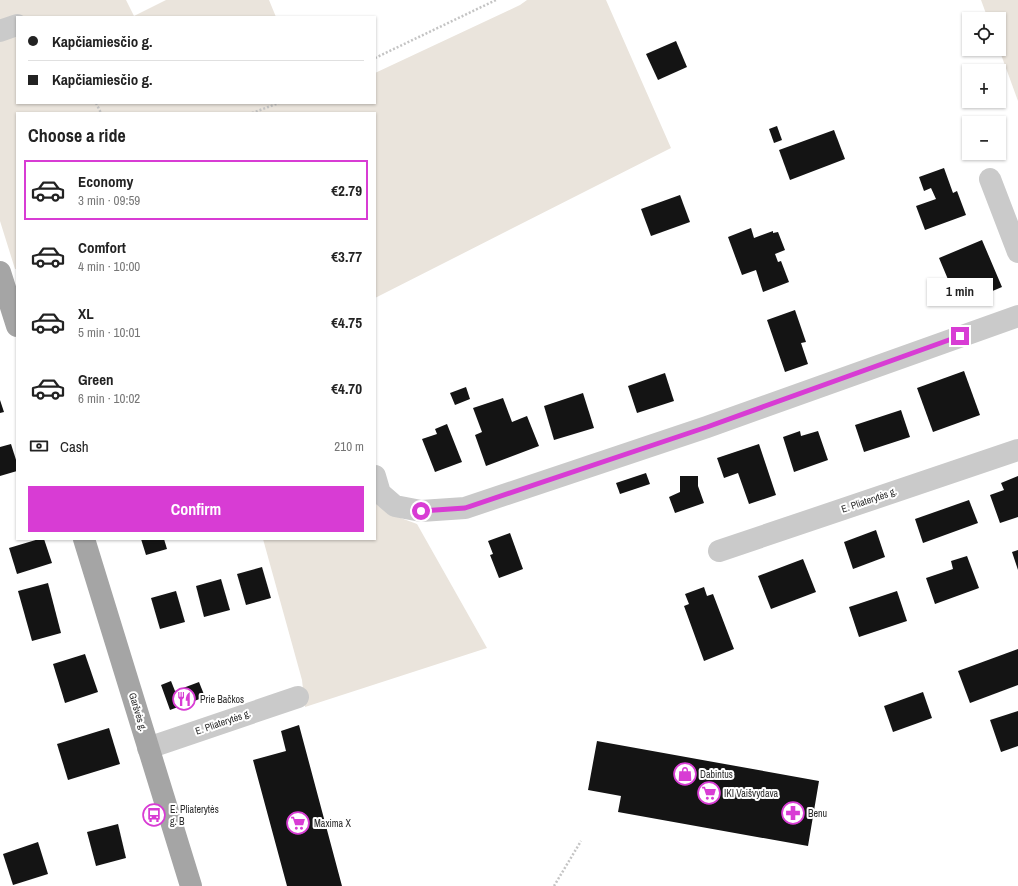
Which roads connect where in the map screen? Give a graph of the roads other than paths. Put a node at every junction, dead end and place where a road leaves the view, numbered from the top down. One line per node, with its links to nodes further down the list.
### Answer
1 (16, 25): 2 (street)
2 (0, 31)
3 (990, 179): 4 (street)
4 (1018, 252)
5 (0, 272): 7 (main road)
6 (1018, 316): 9 (street)
7 (16, 323)
8 (1018, 450): 11 (street, E. Pliaterytės g.)
9 (376, 479)
10 (84, 540): 13 (main road, Garšvės g.)
11 (719, 551)
12 (298, 697): 13 (street, E. Pliaterytės g.)
13 (148, 748): 14 (main road, Garšvės g.)
14 (191, 886)

